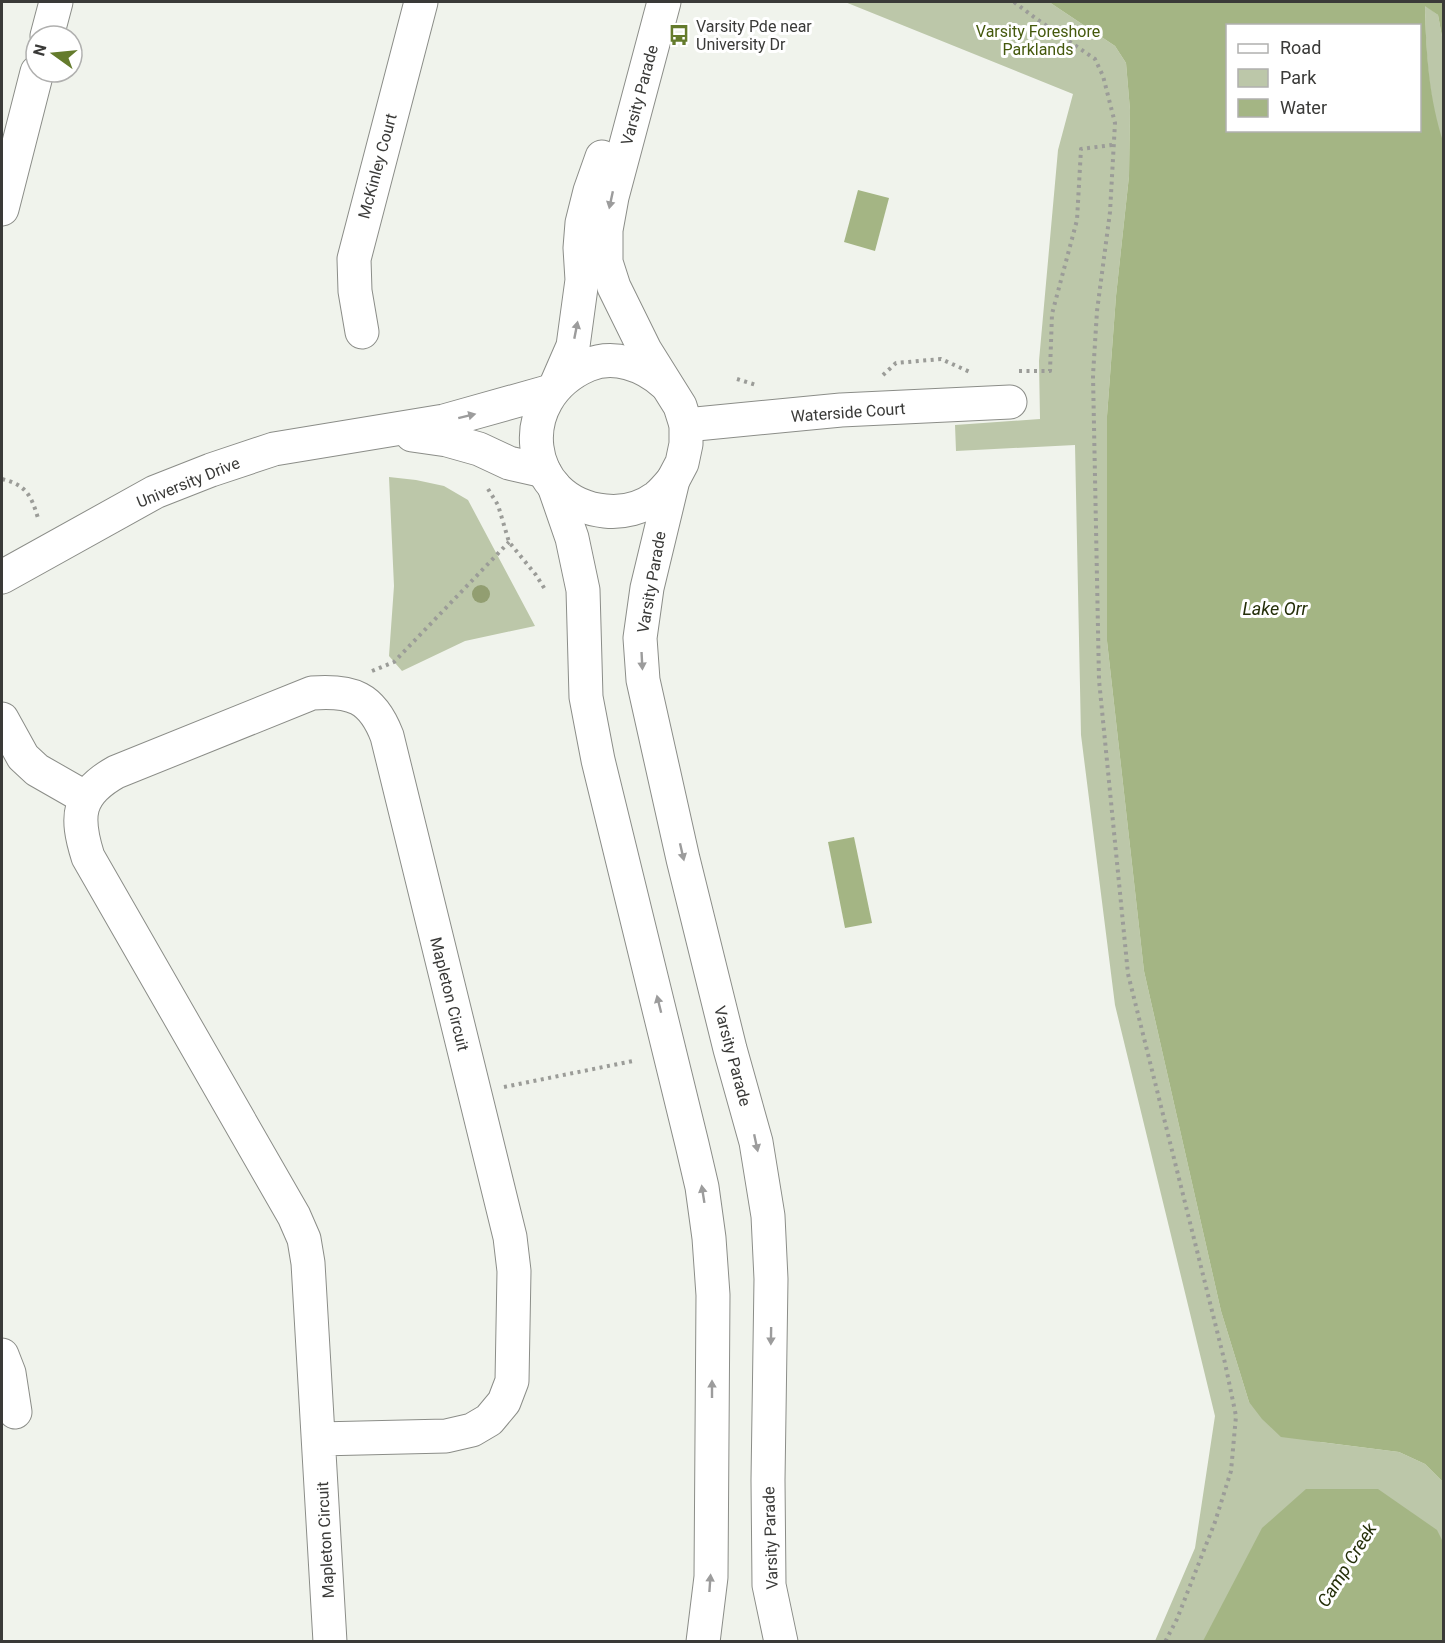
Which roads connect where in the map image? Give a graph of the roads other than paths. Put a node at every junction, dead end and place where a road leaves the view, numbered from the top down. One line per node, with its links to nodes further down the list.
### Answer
1 (56, 2): 5 (street)
2 (421, 2): 8 (street, McKinley Court)
3 (648, 2): 10 (street, Varsity Parade, one-way to 3)
4 (664, 2): 11 (street, Varsity Parade, one-way to 11)
5 (50, 24)
6 (34, 84): 7 (street)
7 (2, 209)
8 (362, 332)
9 (1013, 387): 12 (street, Waterside Court)
10 (554, 388): 11 (street, Varsity Parade); 13 (street, University Drive, one-way to 10); 14 (street, Varsity Parade)
11 (670, 388): 12 (street, Varsity Parade)
12 (686, 425): 15 (street, Varsity Parade)
13 (390, 431): 14 (street, University Drive); 16 (street, University Drive)
14 (549, 478): 15 (street, Varsity Parade); 23 (street, Varsity Parade, one-way to 14)
15 (673, 480): 24 (street, Varsity Parade, one-way to 24)
16 (2, 578)
17 (2, 719): 18 (street)
18 (86, 798): 21 (street, Mapleton Circuit); 21 (street, Mapleton Circuit)
19 (2, 1355): 20 (street)
20 (15, 1412)
21 (319, 1439): 22 (street, Mapleton Circuit)
22 (330, 1641)
23 (703, 1641)
24 (781, 1641)

